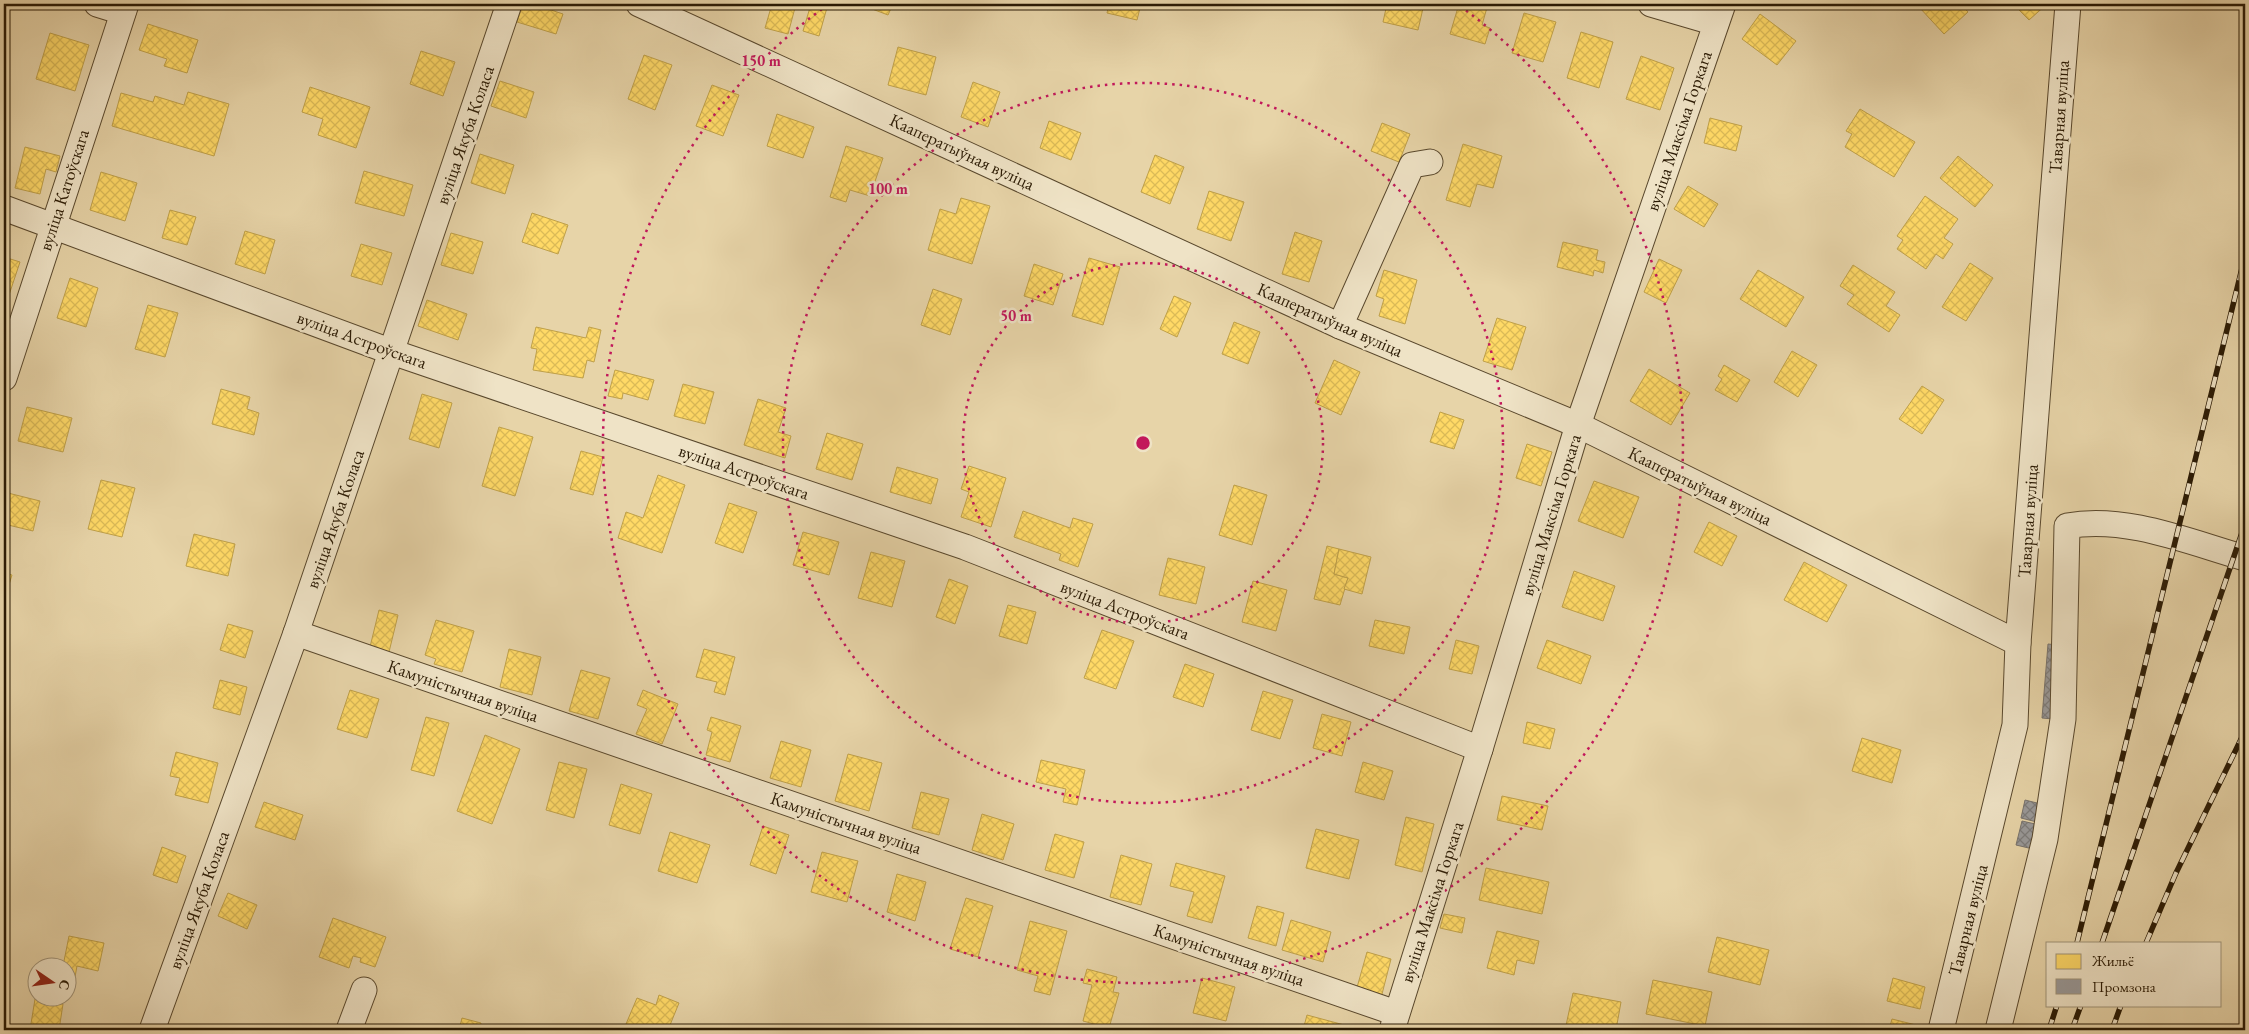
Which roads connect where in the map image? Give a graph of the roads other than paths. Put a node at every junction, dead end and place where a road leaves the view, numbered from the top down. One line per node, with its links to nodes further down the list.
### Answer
1 (97, 4): 6 (street)
2 (509, 4): 12 (street, вуліца Якуба Коласа)
3 (639, 4): 11 (street, Кааператыўная вуліца)
4 (1651, 4): 7 (street)
5 (2068, 4): 17 (street, Таварная вуліца)
6 (125, 8): 10 (street, вуліца Катоўскага)
7 (1719, 14): 14 (street, вуліца Максіма Горкага)
8 (1430, 162): 11 (street)
9 (4, 208): 10 (street, вуліца Астроўскага)
10 (53, 224): 12 (street, вуліца Астроўскага); 13 (street, вуліца Катоўскага)
11 (1340, 326): 14 (street, Кааператыўная вуліца)
12 (392, 352): 16 (street, вуліца Якуба Коласа); 18 (street, вуліца Астроўскага)
13 (4, 378)
14 (1578, 425): 17 (street, Кааператыўная вуліца); 18 (street, вуліца Максіма Горкага)
15 (2245, 558): 24 (street)
16 (296, 633): 20 (street, Камуністычная вуліца); 21 (street, вуліца Якуба Коласа)
17 (2018, 643): 23 (street, Таварная вуліца)
18 (1480, 749): 20 (street, вуліца Максіма Горкага)
19 (364, 990): 22 (street)
20 (1394, 1021)
21 (152, 1030)
22 (349, 1030)
23 (1941, 1030)
24 (1998, 1030)

